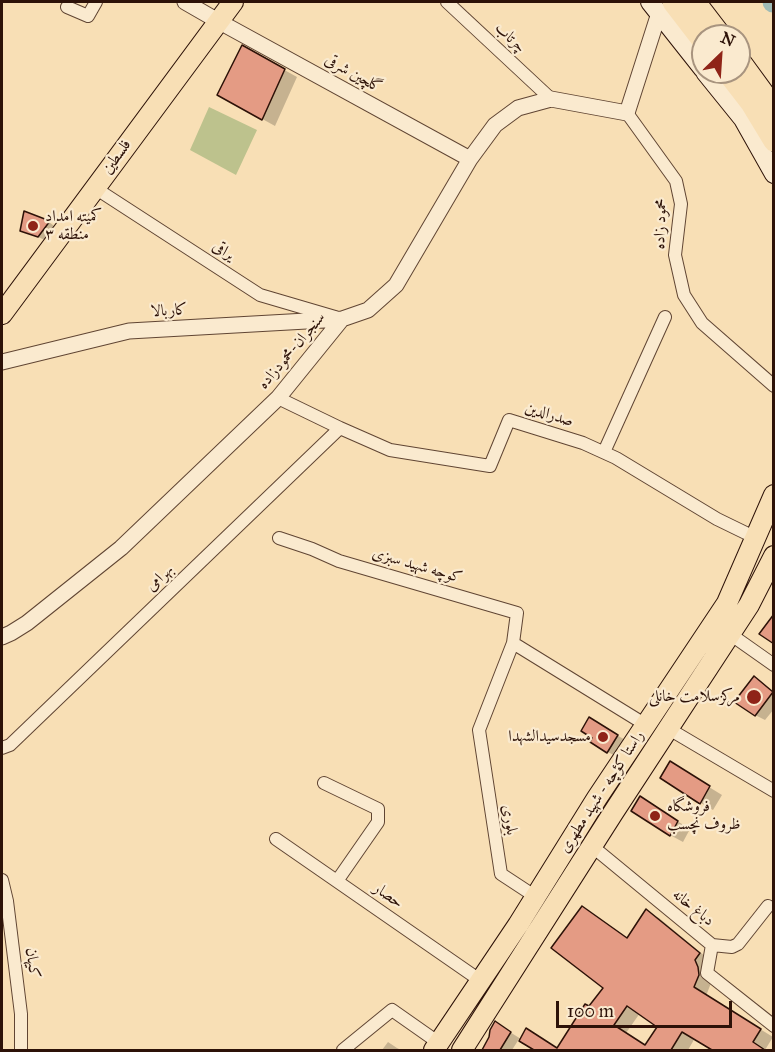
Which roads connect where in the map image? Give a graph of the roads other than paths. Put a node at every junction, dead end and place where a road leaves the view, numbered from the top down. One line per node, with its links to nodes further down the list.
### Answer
1 (96, 2): 7 (street)
2 (188, 2): 8 (street, گلچین شرقی)
3 (233, 2): 8 (main road, فلسطین)
4 (447, 2): 15 (street, چرتاب)
5 (695, 2): 9 (highway)
6 (660, 5): 10 (highway); 11 (main road); 17 (street)
7 (68, 7)
8 (218, 21): 19 (street, گلچین شرقی); 21 (main road, فلسطین)
9 (712, 24)
10 (691, 31)
11 (691, 51)
12 (751, 76): 16 (highway)
13 (715, 84): 20 (main road)
14 (736, 84): 18 (highway)
15 (551, 99): 17 (street, سنجران-محمودزاده); 19 (street, سنجران-محمودزاده)
16 (774, 108)
17 (627, 112): 26 (street, محمود زاده)
18 (774, 141)
19 (470, 159): 24 (street, سنجران-محمودزاده)
20 (774, 174)
21 (95, 188): 22 (main road, فلسطین); 24 (street, یراقی)
22 (2, 314)
23 (664, 317): 29 (street)
24 (342, 319): 25 (street, کاربالا); 27 (street, سنجران-محمودزاده)
25 (2, 362)
26 (774, 386)
27 (278, 398): 28 (street, صدرالدین); 36 (street, سنجران-محمودزاده)
28 (340, 428): 29 (street, صدرالدین); 42 (street, بهرامی)
29 (604, 452): 32 (street, صدرالدین)
30 (774, 495): 32 (main road, راستا کؤچه - شهید مطهری)
31 (279, 538): 37 (street, کوچه شهید سبزی)
32 (765, 542): 34 (main road, راستا کؤچه - شهید مطهری)
33 (774, 556): 35 (main road, راستا کؤچه - شهید مطهری)
34 (723, 608): 35 (main road); 39 (main road, راستا کؤچه - شهید مطهری)
35 (735, 626): 38 (street); 40 (main road, راستا کؤچه - شهید مطهری)
36 (2, 637)
37 (513, 643): 39 (street); 41 (street, کوچه شهید سبزی)
38 (774, 665)
39 (646, 725): 49 (main road, راستا کؤچه - شهید مطهری)
40 (669, 729): 44 (street); 46 (main road, راستا کؤچه - شهید مطهری)
41 (479, 730): 49 (street, بلوری)
42 (2, 748)
43 (324, 783): 48 (street)
44 (774, 791)
45 (276, 839): 48 (street, حصار)
46 (592, 847): 51 (street, دباغ خانه); 57 (main road, راستا کؤچه - شهید مطهری)
47 (2, 880): 55 (street, کیهان)
48 (338, 881): 52 (street, حصار)
49 (536, 897): 52 (main road, راستا کؤچه - شهید مطهری)
50 (768, 906): 51 (street)
51 (712, 945): 53 (street, دباغ خانه)
52 (481, 981): 54 (main road, راستا کؤچه - شهید مطهری)
53 (774, 1026)
54 (441, 1048): 56 (street)
55 (21, 1050)
56 (343, 1050)
57 (462, 1050)

